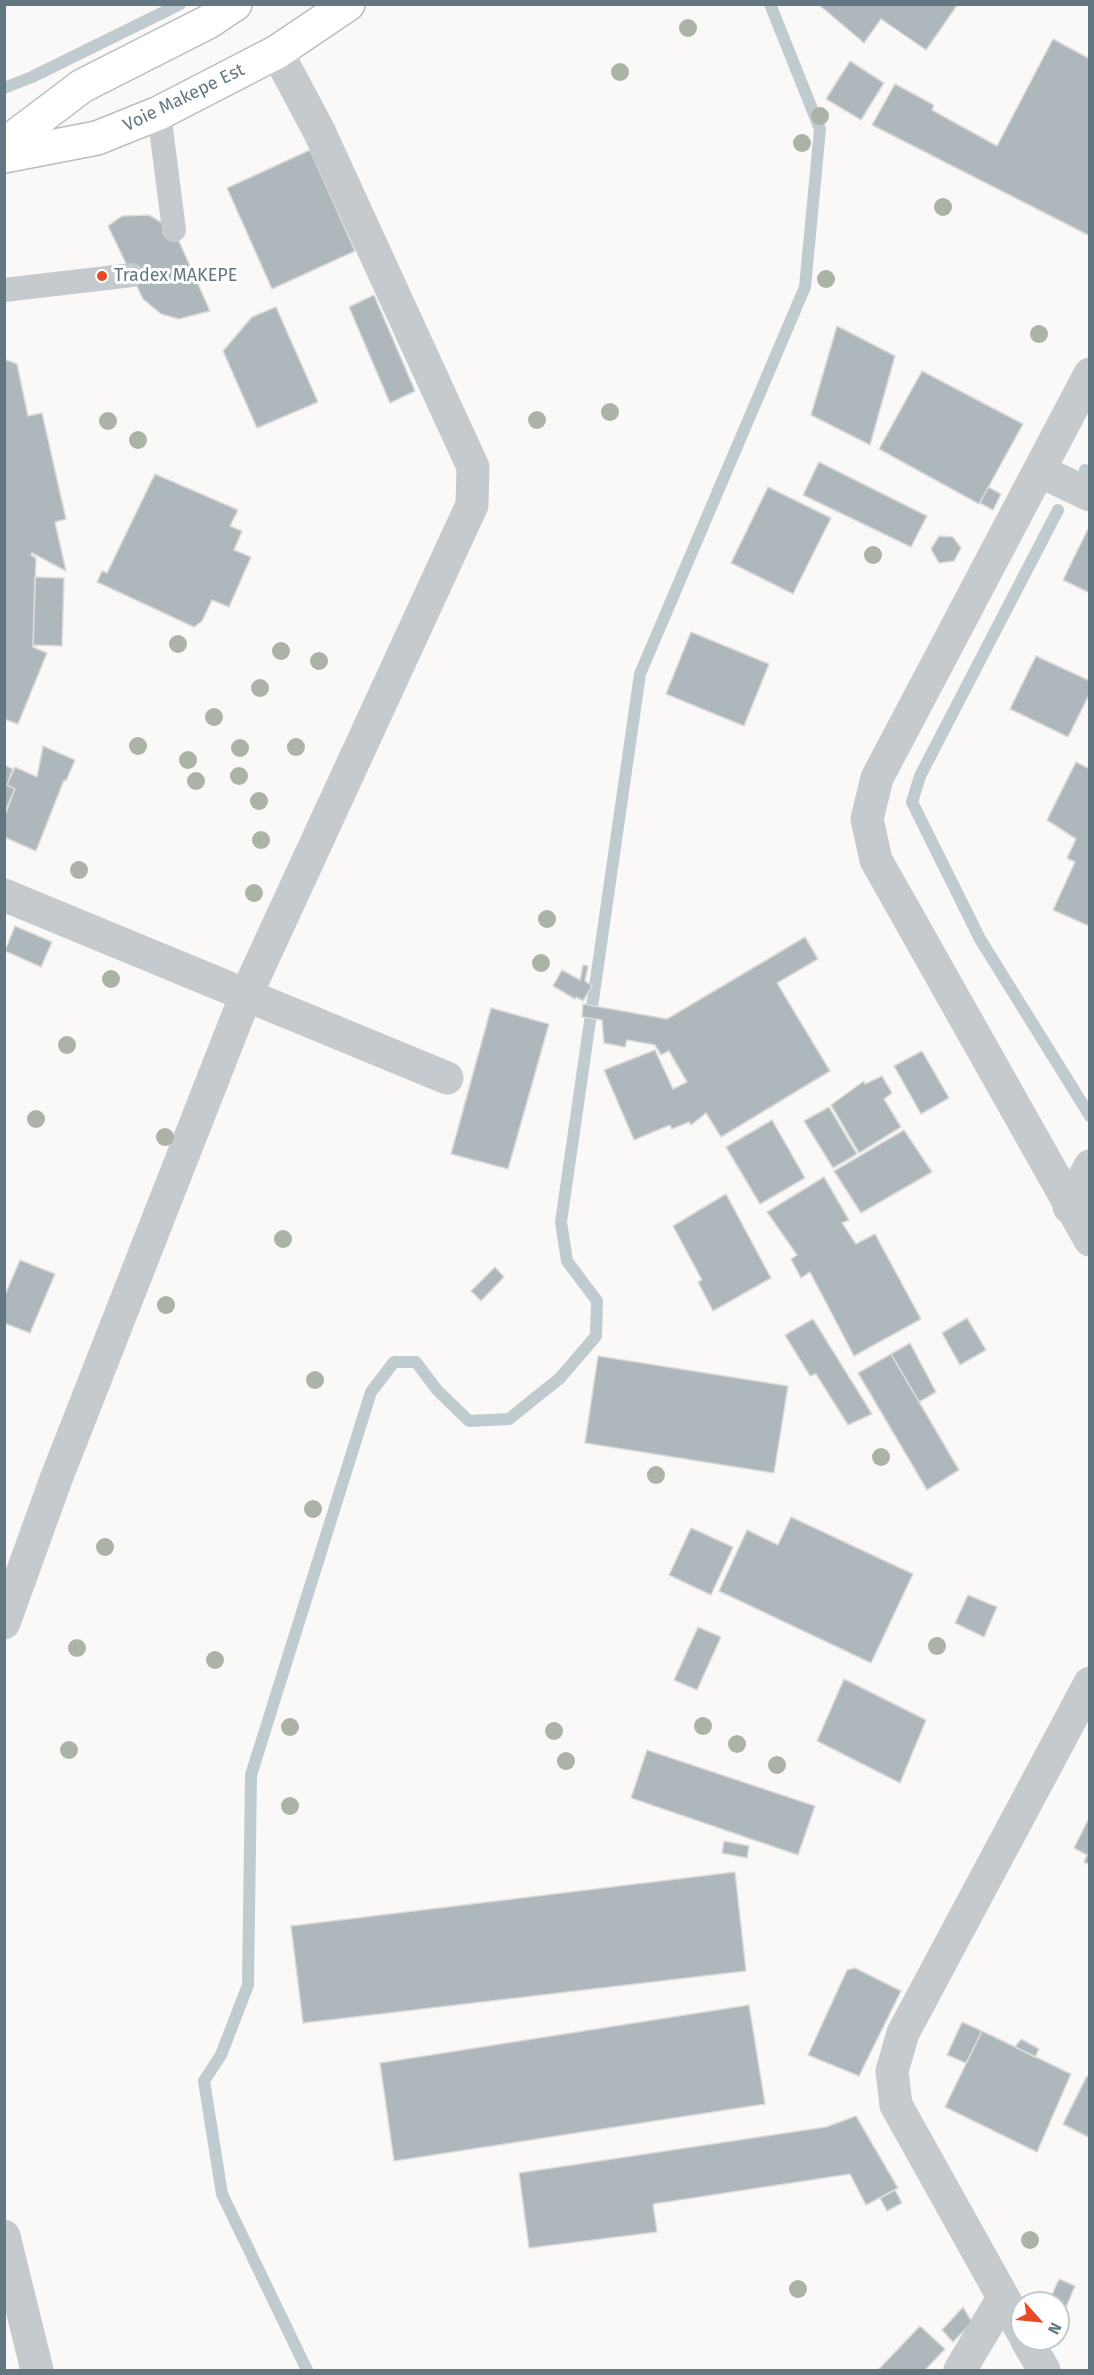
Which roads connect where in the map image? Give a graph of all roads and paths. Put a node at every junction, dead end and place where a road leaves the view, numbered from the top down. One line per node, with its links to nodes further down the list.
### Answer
1 (235, 4): 5 (main road)
2 (348, 4): 3 (main road, Voie Makepe Est)
3 (277, 52): 4 (main road, Voie Makepe Est); 14 (street)
4 (159, 113): 6 (main road, Voie Makepe Est); 7 (lane)
5 (4, 145)
6 (4, 156)
7 (174, 230)
8 (132, 275): 9 (lane)
9 (4, 290)
10 (1089, 374): 11 (street)
11 (1040, 471): 12 (street); 17 (street)
12 (1089, 495)
13 (4, 896): 14 (street)
14 (246, 995): 15 (street); 19 (street)
15 (447, 1078)
16 (1089, 1166): 17 (street)
17 (1069, 1206): 18 (street)
18 (1089, 1240)
19 (4, 1623)
20 (1089, 1683): 22 (street)
21 (4, 2236): 25 (street)
22 (1004, 2298): 23 (street); 26 (street)
23 (1010, 2309)
24 (1033, 2351): 27 (street)
25 (37, 2370)
26 (960, 2370)
27 (1044, 2370)

